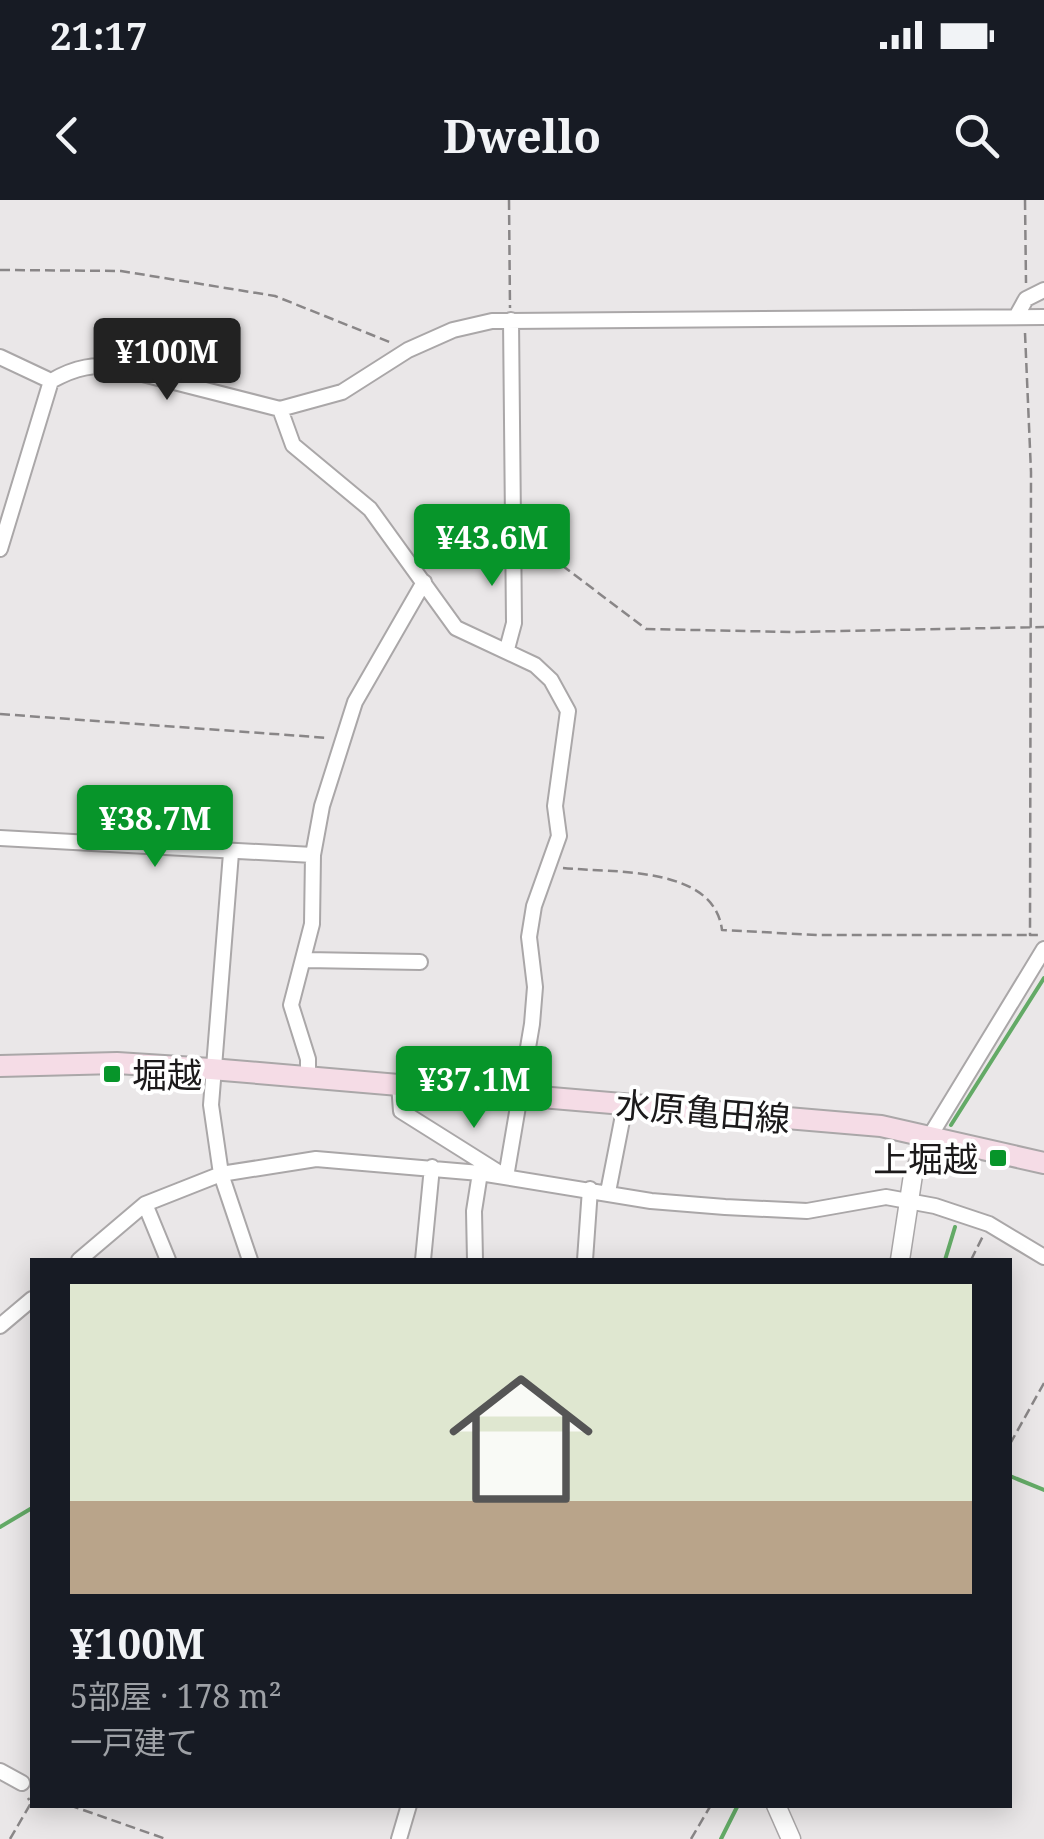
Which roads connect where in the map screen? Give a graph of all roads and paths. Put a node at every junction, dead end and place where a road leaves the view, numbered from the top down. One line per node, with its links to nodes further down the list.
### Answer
1 (509, 200): 8 (path)
2 (1025, 200): 5 (path)
3 (0, 270): 9 (path)
4 (1044, 290): 5 (street)
5 (1026, 299): 6 (street)
6 (1020, 317): 7 (street); 8 (street); 16 (path)
7 (1044, 317)
8 (512, 320): 9 (street); 13 (street)
9 (408, 350): 12 (street)
10 (0, 357): 11 (street)
11 (51, 382): 12 (street); 14 (street)
12 (280, 409): 15 (street)
13 (513, 532): 16 (path); 18 (street)
14 (0, 549)
15 (424, 582): 18 (street); 20 (street)
16 (1028, 626): 17 (path); 25 (path)
17 (1044, 627)
18 (507, 649): 24 (street)
19 (0, 714): 20 (path)
20 (340, 739): 23 (street)
21 (0, 838): 22 (street)
22 (231, 852): 23 (street); 31 (street)
23 (313, 855): 28 (street)
24 (552, 867): 25 (path); 34 (street)
25 (1030, 934): 26 (path)
26 (1044, 935)
27 (1044, 949): 36 (street)
28 (306, 960): 29 (street); 32 (street)
29 (420, 962)
30 (0, 1066): 31 (main road, 水原亀田線)
31 (211, 1069): 32 (main road, 水原亀田線); 40 (street)
32 (308, 1076): 33 (main road, 水原亀田線)
33 (399, 1084): 34 (main road, 水原亀田線); 41 (street)
34 (522, 1094): 35 (main road, 水原亀田線); 41 (street)
35 (626, 1105): 36 (main road, 水原亀田線); 43 (street)
36 (930, 1136): 37 (main road, 水原亀田線); 44 (street)
37 (1044, 1163)
38 (432, 1168): 39 (street); 40 (street); 51 (street)
39 (480, 1173): 41 (street); 52 (street)
40 (222, 1174): 45 (street); 50 (street)
41 (506, 1177): 42 (street)
42 (590, 1189): 43 (street); 53 (street)
43 (608, 1192): 44 (street)
44 (907, 1200): 46 (street); 54 (street)
45 (144, 1204): 48 (street); 49 (street)
46 (989, 1224): 47 (street); 55 (path)
47 (1044, 1257)
48 (81, 1258)
49 (167, 1258)
50 (249, 1258)
51 (423, 1258)
52 (476, 1258)
53 (586, 1258)
54 (900, 1258)
55 (972, 1258)
56 (30, 1301): 57 (street)
57 (0, 1326)
58 (1044, 1382): 59 (path)
59 (1012, 1440)
60 (0, 1771): 61 (street)
61 (22, 1782): 62 (path)
62 (30, 1801)
63 (30, 1805): 68 (path)
64 (78, 1808): 69 (path)
65 (409, 1808): 70 (street)
66 (709, 1808): 71 (path)
67 (777, 1808): 72 (street)
68 (10, 1839)
69 (166, 1839)
70 (399, 1839)
71 (691, 1839)
72 (791, 1839)

